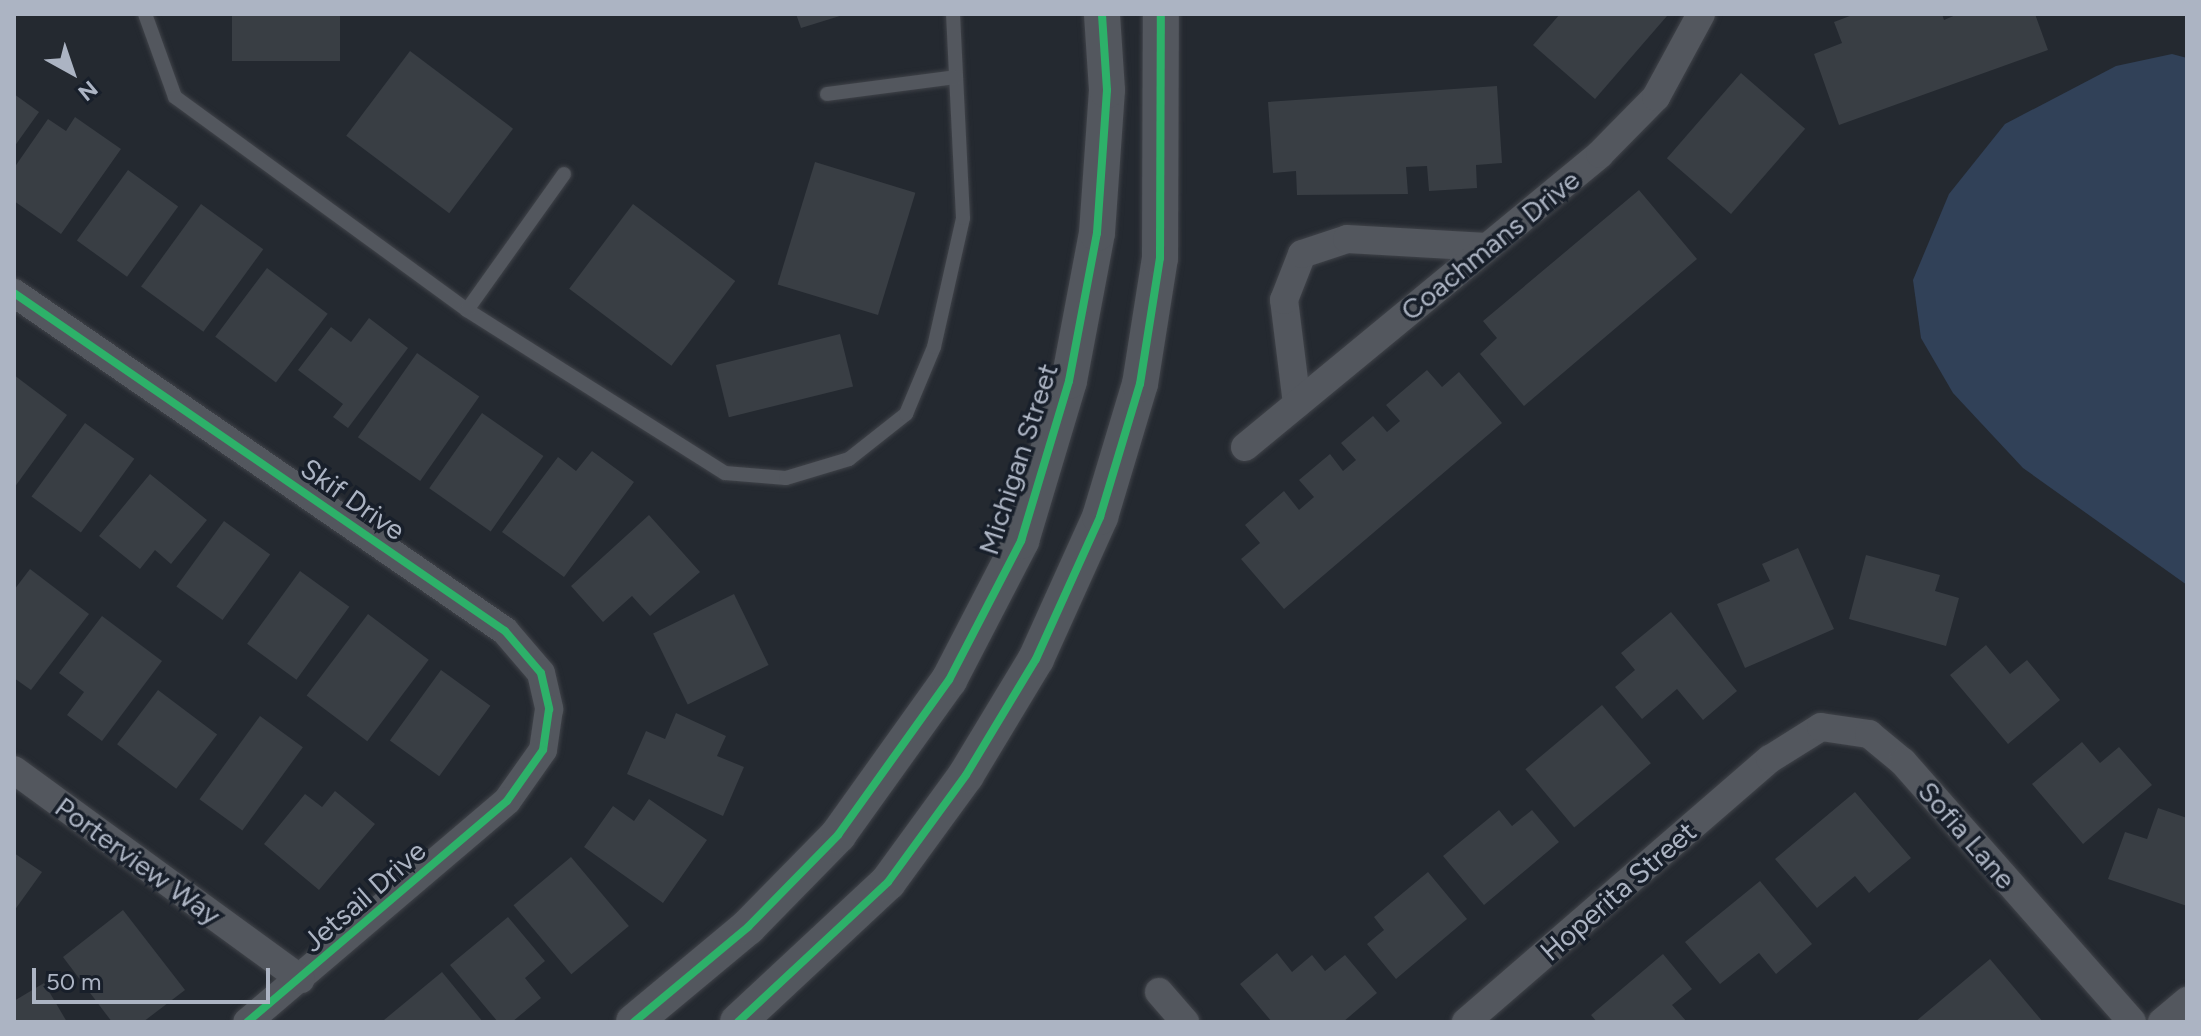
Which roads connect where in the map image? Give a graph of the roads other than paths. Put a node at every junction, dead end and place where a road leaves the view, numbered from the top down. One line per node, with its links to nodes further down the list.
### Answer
1 (145, 14): 11 (lane)
2 (953, 14): 6 (lane)
3 (1102, 14): 21 (street, Michigan Street)
4 (1161, 14): 22 (street)
5 (1701, 14): 9 (street, Coachmans Drive)
6 (956, 77): 7 (lane); 11 (lane)
7 (827, 94)
8 (564, 174): 11 (lane)
9 (1487, 247): 12 (street, Coachmans Drive); 12 (street)
10 (14, 293): 16 (street, Skif Drive)
11 (467, 310)
12 (1297, 404): 13 (street, Coachmans Drive)
13 (1245, 447)
14 (1770, 759): 24 (street, Hoperita Street); 25 (street, Sofia Lane)
15 (14, 770): 17 (street, Porterview Way)
16 (507, 801): 17 (street, Jetsail Drive)
17 (301, 979): 20 (street, Jetsail Drive)
18 (1159, 992): 23 (street)
19 (2187, 1001): 26 (street)
20 (247, 1022)
21 (634, 1022)
22 (738, 1022)
23 (1185, 1022)
24 (1466, 1022)
25 (2132, 1022)
26 (2162, 1022)

